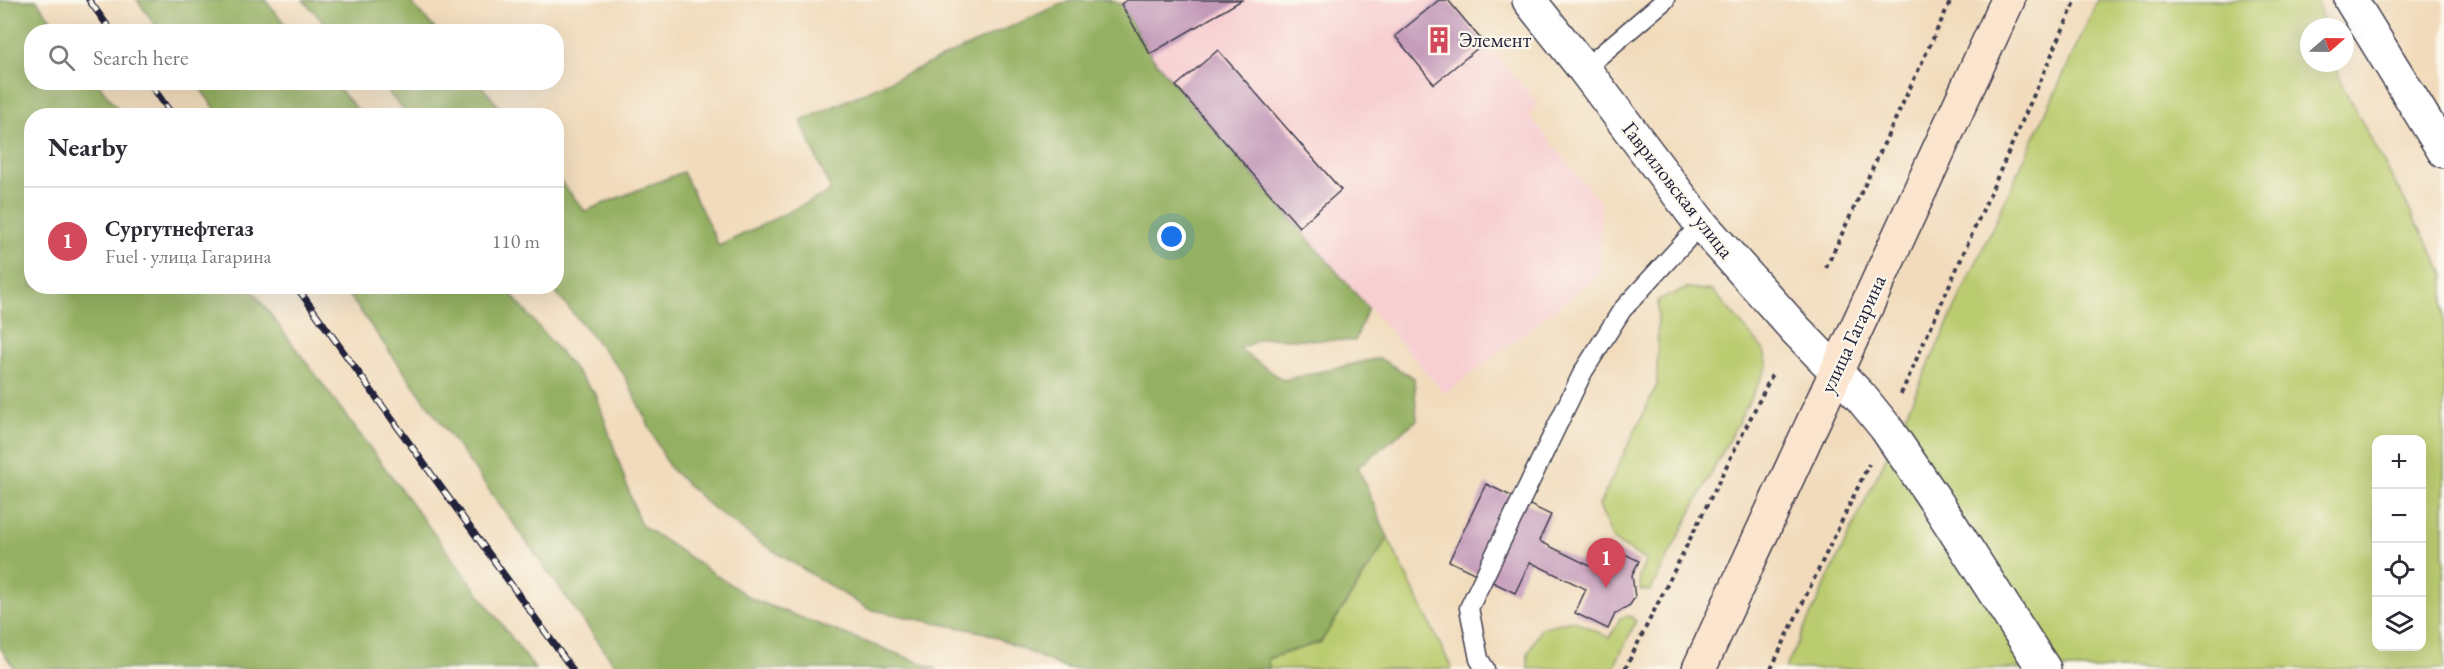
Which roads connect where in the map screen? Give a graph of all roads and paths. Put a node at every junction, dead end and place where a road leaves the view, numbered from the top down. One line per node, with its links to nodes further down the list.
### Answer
1 (1529, 0): 7 (street, Гавриловская улица)
2 (1665, 0): 7 (lane)
3 (1951, 0): 10 (path)
4 (2008, 0): 11 (main road, улица Гагарина)
5 (2076, 0): 13 (path)
6 (2351, 0): 8 (street)
7 (1584, 69): 9 (street, Гавриловская улица)
8 (2444, 151)
9 (1701, 224): 11 (street, Гавриловская улица); 14 (lane)
10 (1826, 268)
11 (1836, 370): 13 (street, Гавриловская улица); 16 (main road, улица Гагарина)
12 (1773, 373): 15 (path)
13 (1886, 428): 17 (path); 18 (street, Гавриловская улица)
14 (1485, 669)
15 (1625, 669)
16 (1699, 669)
17 (1772, 669)
18 (2044, 669)

